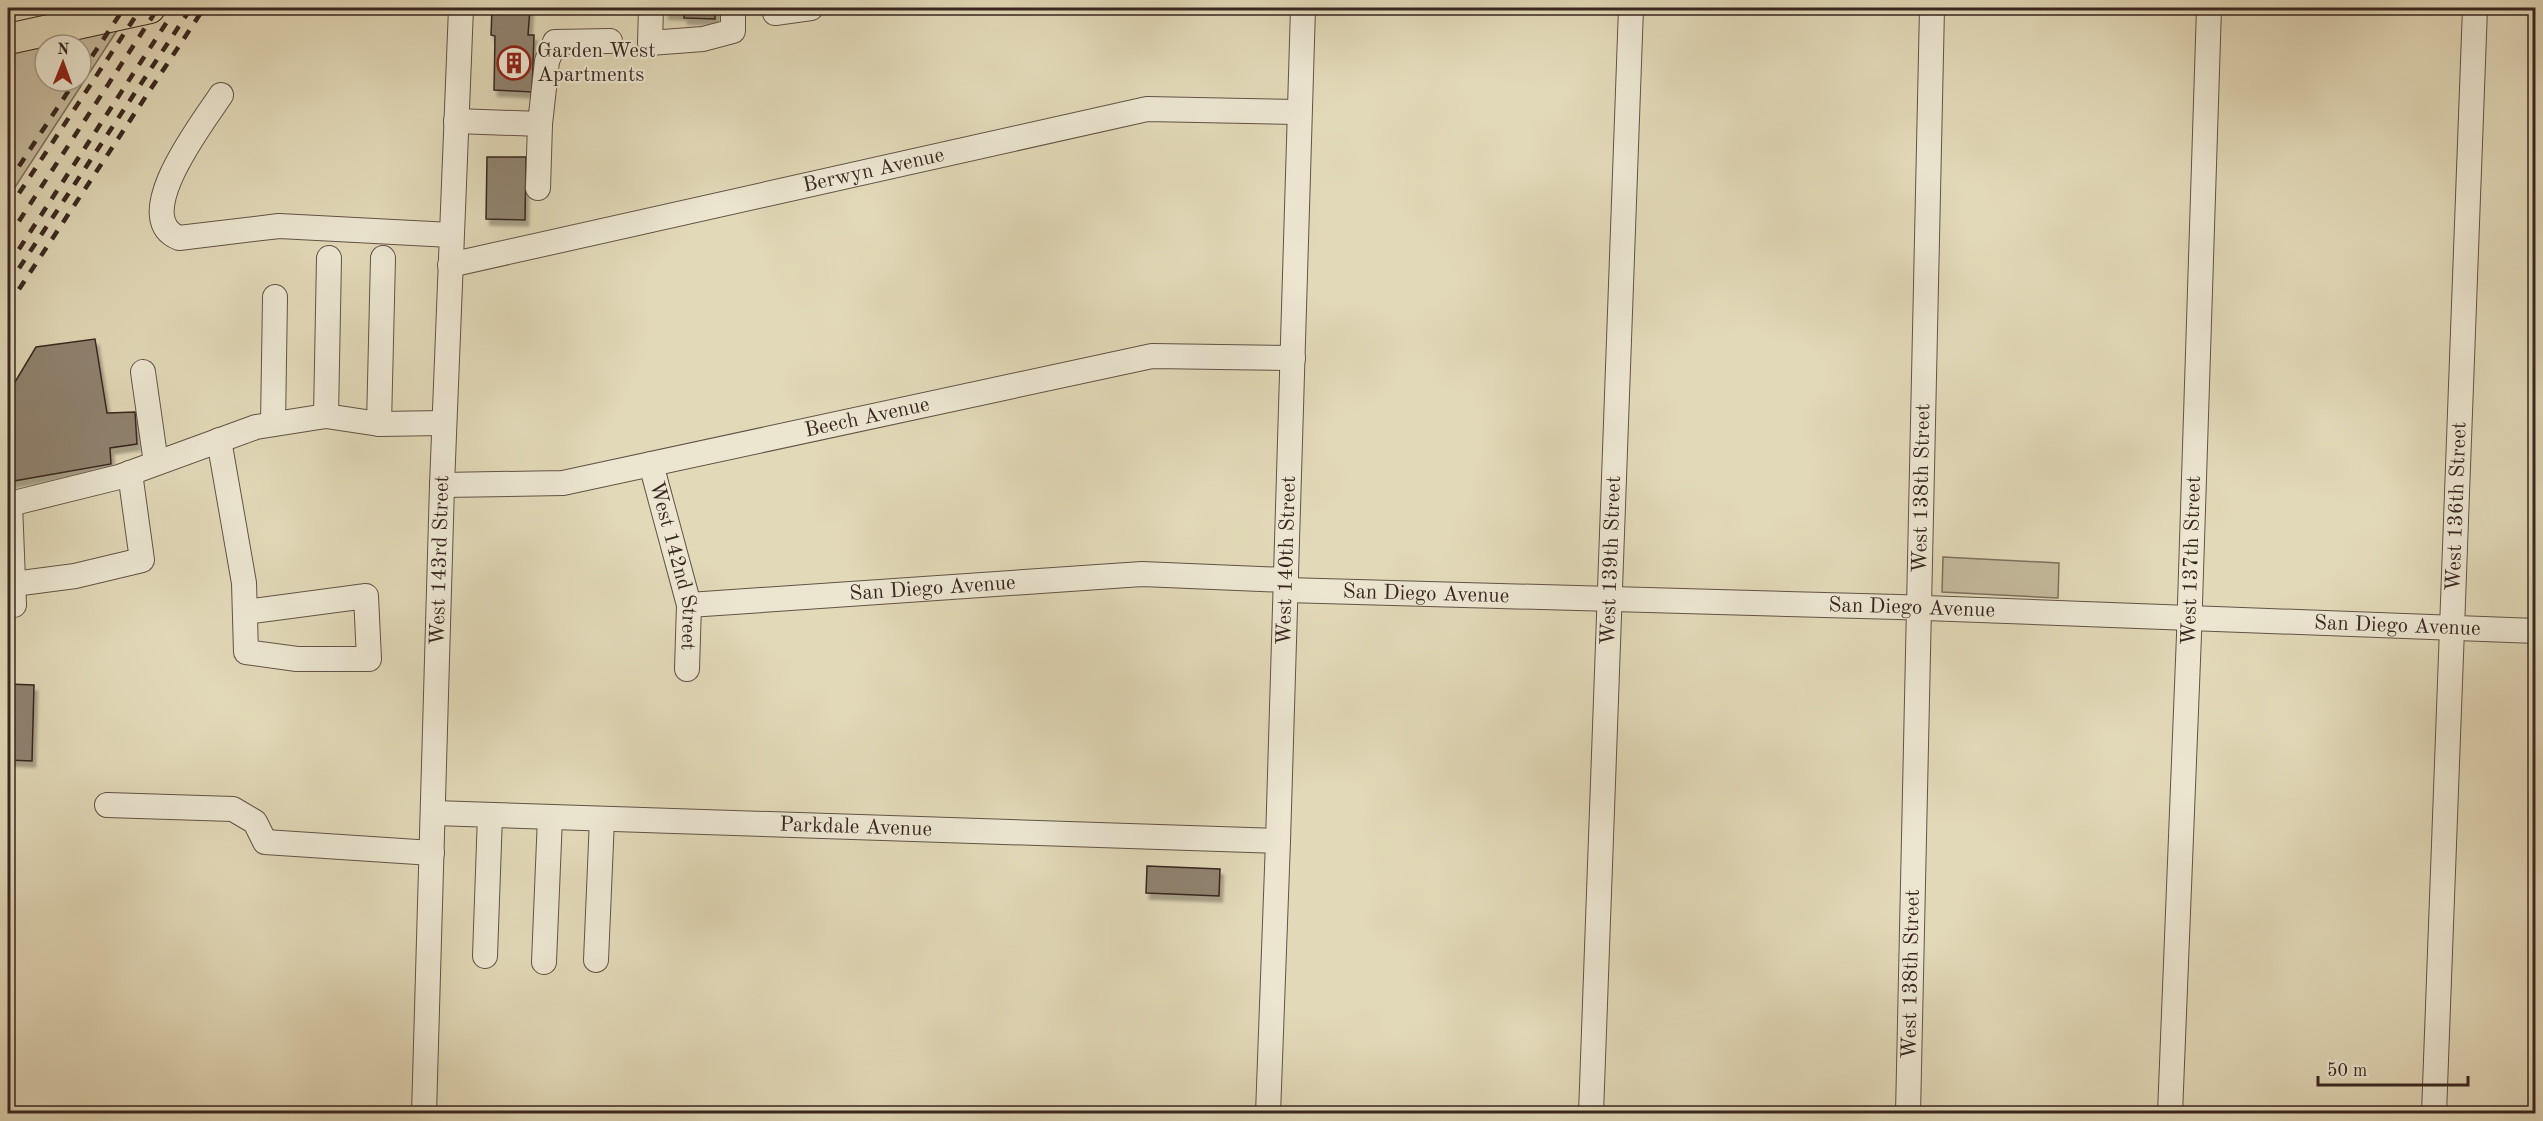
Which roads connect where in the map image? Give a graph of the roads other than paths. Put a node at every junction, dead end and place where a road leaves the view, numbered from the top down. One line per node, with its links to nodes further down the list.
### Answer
1 (150, 8): 12 (main road)
2 (461, 8): 17 (street, West 143rd Street)
3 (651, 8): 4 (street)
4 (733, 8)
5 (775, 8): 6 (street)
6 (811, 8)
7 (1303, 8): 16 (street, West 140th Street)
8 (1631, 8): 37 (street, West 139th Street)
9 (1932, 8): 39 (street, West 138th Street)
10 (2209, 8): 41 (street, West 137th Street)
11 (2475, 8): 42 (street, West 136th Street)
12 (67, 17): 13 (main road)
13 (8, 39)
14 (610, 41): 18 (street)
15 (221, 95): 20 (street)
16 (1299, 112): 23 (street, Berwyn Avenue); 25 (street, West 140th Street)
17 (456, 121): 18 (street); 20 (street, West 143rd Street)
18 (540, 124): 19 (street)
19 (538, 188)
20 (451, 235): 23 (street, West 143rd Street)
21 (329, 258): 27 (street)
22 (383, 258): 30 (street)
23 (450, 266): 28 (street, West 143rd Street)
24 (275, 297): 29 (street)
25 (1293, 358): 33 (street, Beech Avenue); 36 (street, West 140th Street)
26 (143, 372): 32 (street)
27 (326, 416): 29 (street); 30 (street)
28 (444, 423): 30 (street); 35 (street, West 143rd Street)
29 (273, 424): 31 (street)
30 (380, 424)
31 (219, 440): 32 (street); 40 (street)
32 (156, 463): 34 (street)
33 (651, 464): 35 (street, Beech Avenue); 38 (street, West 142nd Street)
34 (130, 473): 34 (street)
35 (442, 485): 46 (street, West 143rd Street)
36 (1286, 585): 37 (street, San Diego Avenue); 38 (street, San Diego Avenue); 50 (street, West 140th Street)
37 (1610, 599): 39 (street, San Diego Avenue); 57 (street, West 139th Street)
38 (688, 605): 44 (street, West 142nd Street)
39 (1918, 608): 41 (street, San Diego Avenue); 58 (street, West 138th Street)
40 (245, 612): 40 (street)
41 (2190, 619): 42 (street, San Diego Avenue); 59 (street, West 137th Street)
42 (2452, 628): 43 (street, San Diego Avenue); 60 (street, West 136th Street)
43 (2535, 631)
44 (687, 669)
45 (107, 805): 51 (street)
46 (434, 813): 47 (street, Parkdale Avenue); 51 (street, West 143rd Street)
47 (490, 815): 48 (street, Parkdale Avenue); 52 (street)
48 (550, 817): 49 (street, Parkdale Avenue); 54 (street)
49 (602, 819): 50 (street, Parkdale Avenue); 53 (street)
50 (1278, 841): 56 (street, West 140th Street)
51 (432, 853): 55 (street, West 143rd Street)
52 (485, 956)
53 (596, 960)
54 (544, 962)
55 (424, 1113)
56 (1268, 1113)
57 (1591, 1113)
58 (1908, 1113)
59 (2170, 1113)
60 (2434, 1113)

